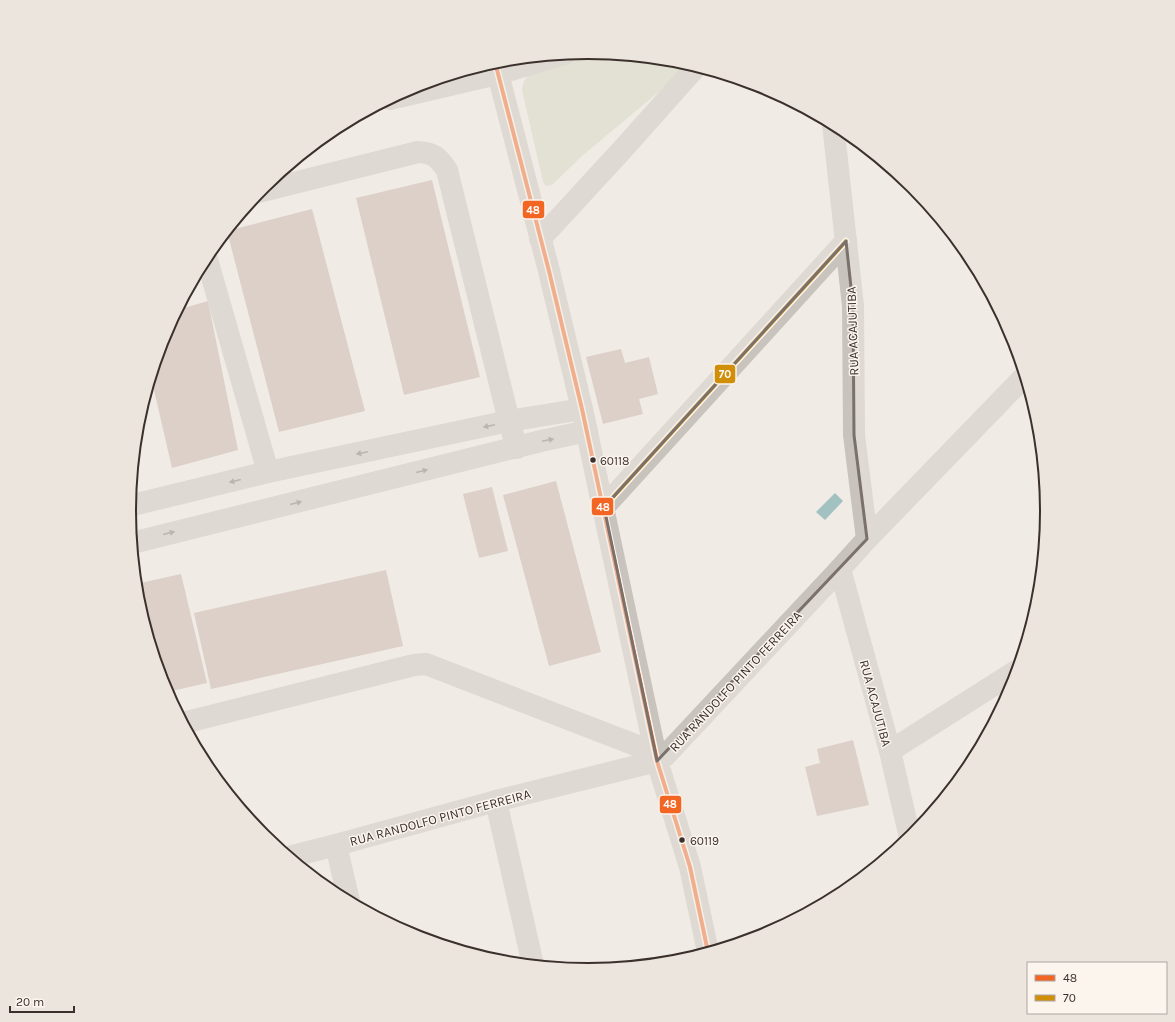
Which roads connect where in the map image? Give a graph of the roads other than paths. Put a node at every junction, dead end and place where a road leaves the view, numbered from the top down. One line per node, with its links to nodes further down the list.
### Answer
1 (496, 68): 7 (street)
2 (488, 70): 4 (street)
3 (692, 71): 7 (street)
4 (432, 87)
5 (834, 132): 8 (street, RUA ACAJUTIBA)
6 (270, 189): 12 (street)
7 (540, 239): 11 (street)
8 (846, 241): 18 (street); 20 (street, RUA ACAJUTIBA)
9 (209, 265): 15 (street)
10 (1020, 381): 20 (street, RUA RANDOLFO PINTO FERREIRA)
11 (582, 409): 12 (street); 13 (street)
12 (509, 421): 14 (street); 15 (street, one-way to 15)
13 (587, 431): 14 (street, one-way to 13); 18 (street)
14 (517, 448): 19 (street, one-way to 14)
15 (268, 472): 16 (street, one-way to 16)
16 (202, 489): 17 (street); 19 (street)
17 (136, 504)
18 (604, 507): 26 (street)
19 (213, 522): 21 (street, one-way to 19)
20 (866, 539): 22 (street, RUA RANDOLFO PINTO FERREIRA)
21 (136, 542)
22 (840, 569): 25 (street, RUA ACAJUTIBA); 26 (street, RUA RANDOLFO PINTO FERREIRA)
23 (1008, 676): 25 (street)
24 (188, 722): 26 (street)
25 (890, 751): 28 (street, RUA ACAJUTIBA)
26 (657, 757): 27 (street, RUA RANDOLFO PINTO FERREIRA); 32 (street)
27 (496, 801): 29 (street, RUA RANDOLFO PINTO FERREIRA); 33 (street)
28 (908, 830)
29 (336, 845): 30 (street, RUA RANDOLFO PINTO FERREIRA); 31 (street)
30 (295, 856)
31 (347, 894)
32 (707, 947)
33 (532, 959)

